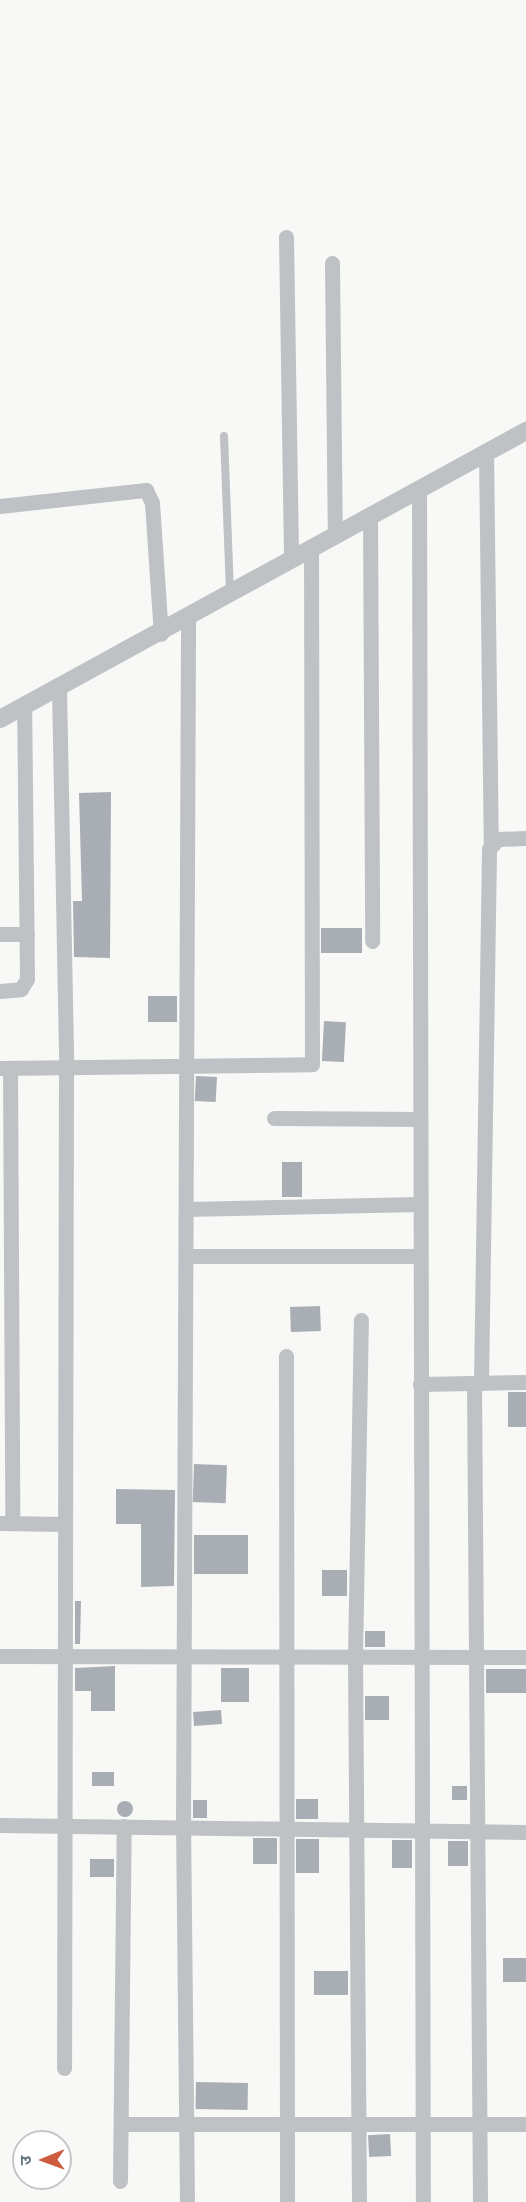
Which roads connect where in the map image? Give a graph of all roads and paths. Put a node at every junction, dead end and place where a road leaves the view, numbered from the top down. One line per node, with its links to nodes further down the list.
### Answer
1 (286, 237): 11 (street)
2 (332, 263): 9 (street)
3 (526, 431): 5 (street)
4 (224, 436): 12 (lane)
5 (486, 451): 6 (street); 19 (street)
6 (419, 488): 8 (street); 28 (street)
7 (0, 506): 14 (street)
8 (370, 513): 9 (street); 22 (street)
9 (335, 534): 10 (street)
10 (311, 548): 11 (street); 26 (street)
11 (291, 559): 12 (street)
12 (230, 594): 13 (street)
13 (188, 618): 14 (street); 26 (street)
14 (161, 634): 15 (street)
15 (59, 688): 16 (street); 24 (street)
16 (24, 707): 17 (street); 21 (street)
17 (0, 719)
18 (526, 838): 19 (street)
19 (491, 843): 36 (street)
20 (0, 933): 21 (street)
21 (27, 934): 23 (street)
22 (372, 941)
23 (0, 991)
24 (66, 1067): 25 (street); 26 (street); 39 (street)
25 (5, 1068): 38 (street)
26 (186, 1068): 30 (street)
27 (274, 1118): 28 (street)
28 (420, 1119): 29 (street)
29 (420, 1204): 30 (street); 32 (street)
30 (186, 1209): 31 (street)
31 (186, 1256): 32 (street); 41 (street)
32 (420, 1256): 37 (street)
33 (361, 1320): 45 (street)
34 (286, 1356): 42 (street)
35 (526, 1382): 36 (street)
36 (478, 1383): 37 (street); 47 (street)
37 (420, 1384): 46 (street)
38 (6, 1523): 39 (street)
39 (64, 1524): 44 (street)
40 (0, 1656): 44 (street)
41 (184, 1657): 42 (street); 44 (street); 51 (street)
42 (286, 1657): 45 (street); 52 (street)
43 (526, 1657): 47 (street)
44 (64, 1658): 49 (street)
45 (355, 1658): 46 (street); 53 (street)
46 (421, 1658): 47 (street); 54 (street)
47 (476, 1658): 55 (street)
48 (0, 1824): 49 (street)
49 (63, 1824): 50 (street); 57 (street)
50 (124, 1826): 51 (street); 60 (street)
51 (183, 1828): 52 (street); 58 (street)
52 (286, 1830): 53 (street); 59 (street)
53 (356, 1830): 54 (street); 64 (street)
54 (422, 1831): 55 (street); 63 (street)
55 (477, 1832): 56 (street); 62 (street)
56 (526, 1832)
57 (64, 2068)
58 (186, 2122): 59 (street); 60 (street); 66 (street)
59 (285, 2122): 64 (street); 67 (street)
60 (121, 2124): 65 (street)
61 (526, 2124): 62 (street)
62 (479, 2125): 63 (street); 70 (street)
63 (422, 2126): 64 (street); 69 (street)
64 (357, 2127): 68 (street)
65 (120, 2181)
66 (187, 2202)
67 (288, 2202)
68 (359, 2202)
69 (423, 2202)
70 (480, 2202)

